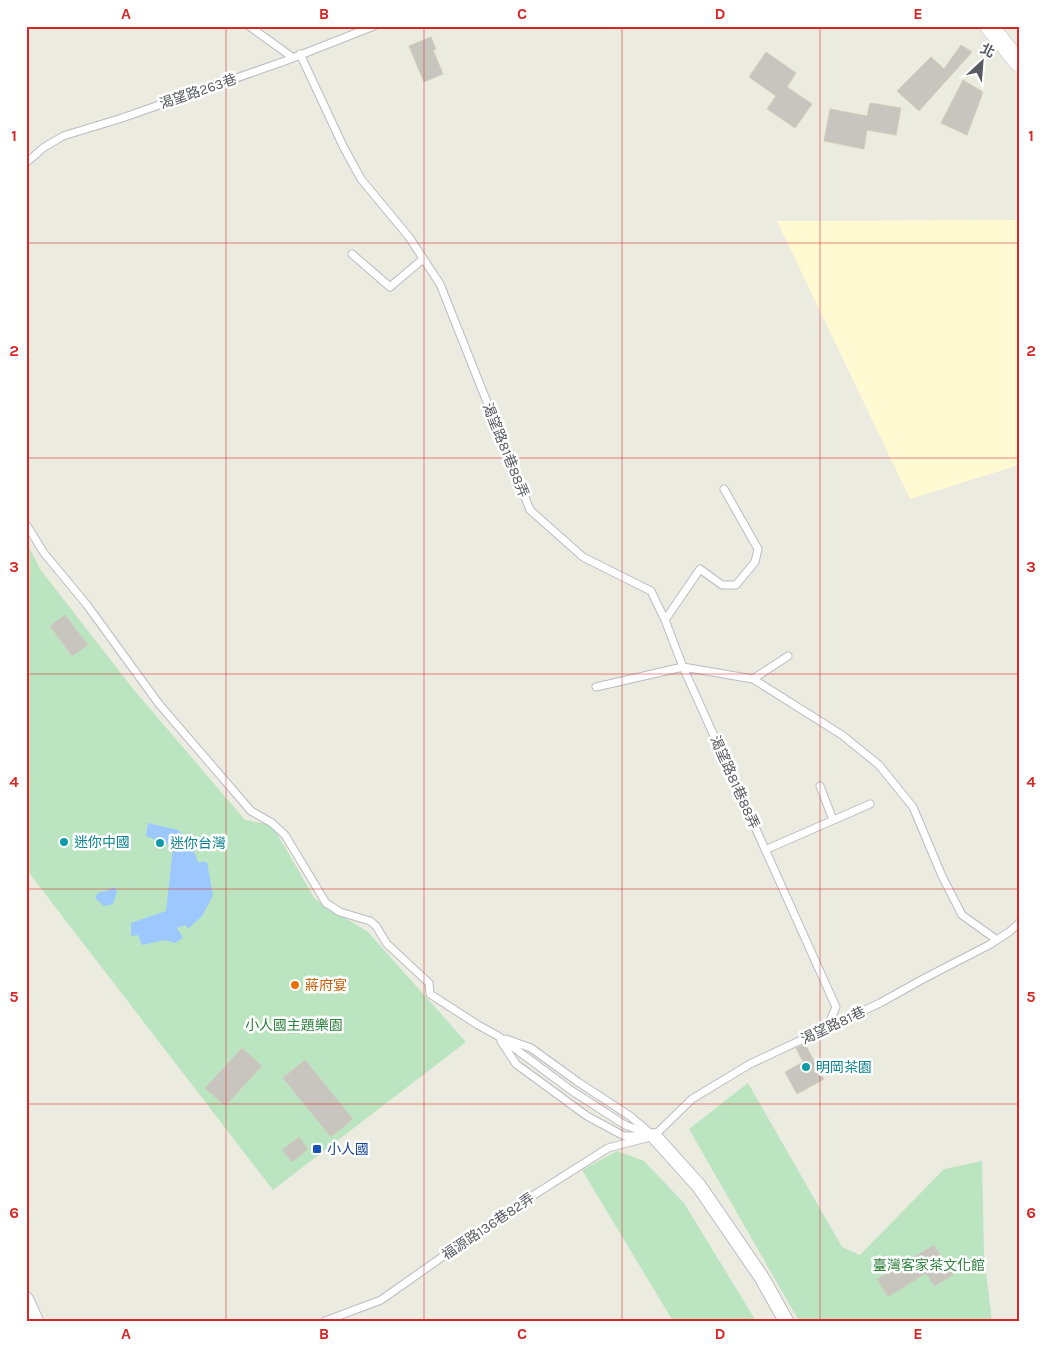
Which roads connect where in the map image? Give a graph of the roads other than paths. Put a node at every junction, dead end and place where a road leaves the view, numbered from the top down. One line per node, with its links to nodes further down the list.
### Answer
1 (249, 26): 5 (lane)
2 (374, 26): 4 (lane, 渴望路263巷)
3 (989, 26): 6 (street)
4 (300, 54): 5 (lane, 渴望路263巷); 9 (lane, 渴望路81巷88弄)
5 (292, 58): 7 (lane, 渴望路263巷)
6 (1019, 63)
7 (26, 163)
8 (352, 254): 9 (lane)
9 (423, 259): 12 (lane, 渴望路81巷88弄)
10 (724, 488): 12 (lane)
11 (26, 524): 24 (lane)
12 (665, 620): 14 (lane, 渴望路81巷88弄)
13 (788, 656): 15 (lane)
14 (683, 667): 15 (lane); 16 (lane); 20 (lane, 渴望路81巷88弄)
15 (753, 679): 22 (lane)
16 (596, 687)
17 (820, 786): 19 (lane)
18 (870, 804): 19 (lane)
19 (833, 820): 20 (lane)
20 (765, 850): 23 (lane, 渴望路81巷88弄)
21 (1019, 923): 22 (lane, 渴望路81巷)
22 (997, 940): 23 (lane, 渴望路81巷)
23 (827, 1028): 25 (lane, 渴望路81巷)
24 (498, 1036): 25 (lane); 25 (lane); 25 (lane)
25 (654, 1136): 28 (lane, 福源路136巷82弄); 29 (street)
26 (26, 1299): 27 (street)
27 (36, 1321)
28 (325, 1321)
29 (786, 1321)

